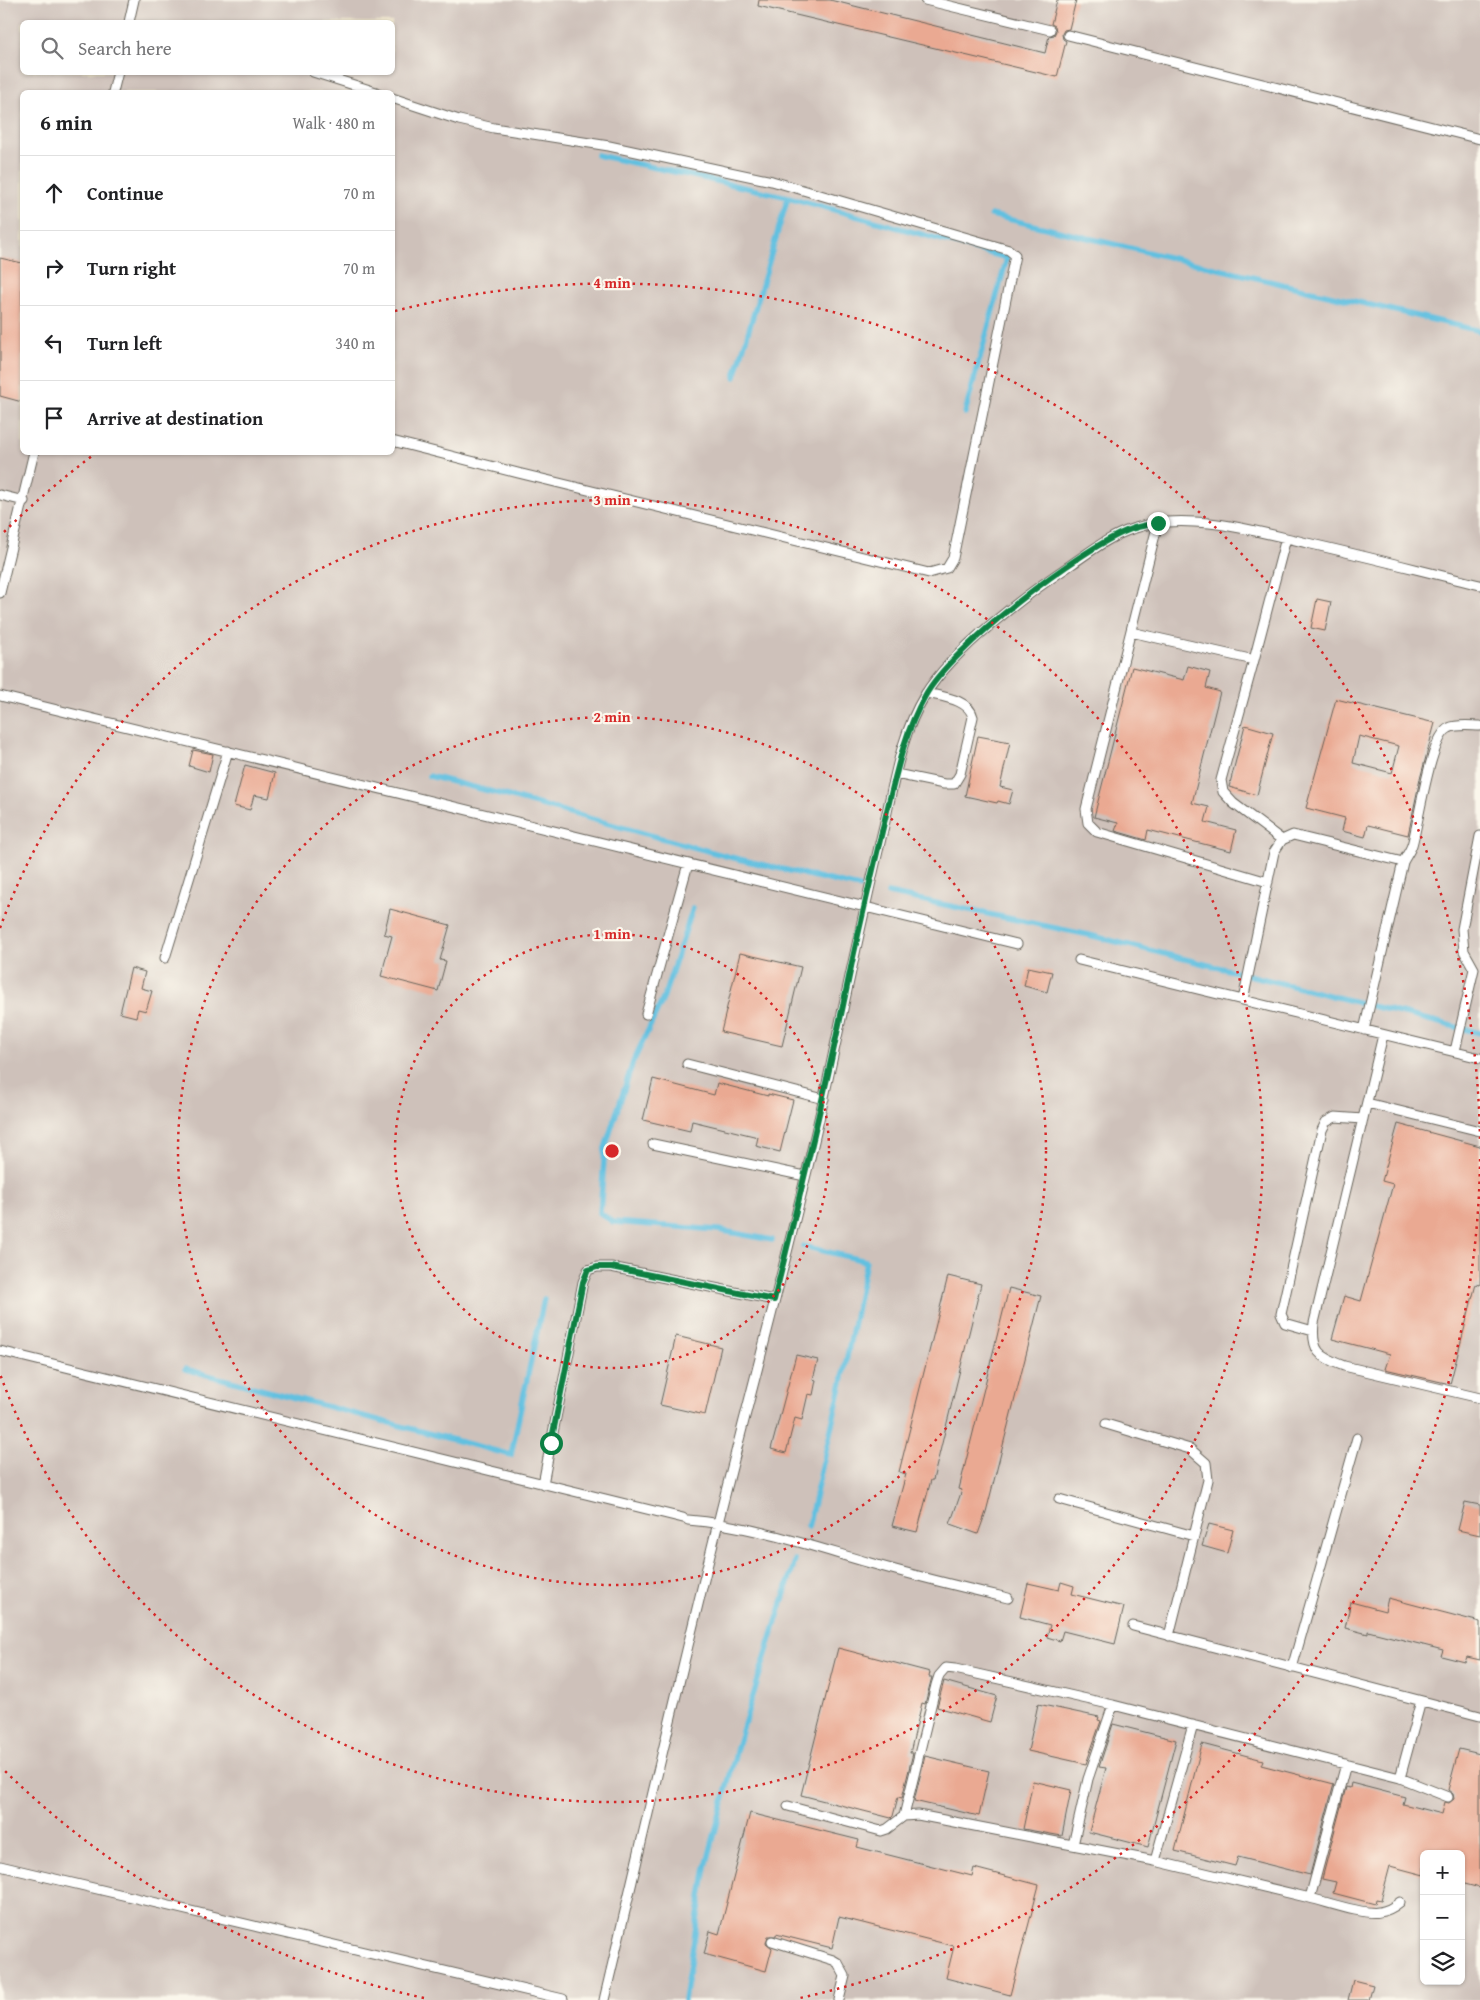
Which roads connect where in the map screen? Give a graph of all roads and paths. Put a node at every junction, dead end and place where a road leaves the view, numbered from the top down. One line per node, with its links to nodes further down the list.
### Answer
1 (134, 0): 3 (lane)
2 (925, 0): 4 (lane)
3 (129, 20)
4 (1050, 30)
5 (1068, 35): 11 (lane)
6 (117, 75): 8 (lane)
7 (322, 75): 9 (lane)
8 (114, 90)
9 (370, 90)
10 (395, 99): 12 (lane)
11 (1480, 138)
12 (395, 442)
13 (33, 455): 15 (lane)
14 (0, 495): 15 (lane)
15 (24, 501): 19 (lane)
16 (1158, 523): 17 (lane); 20 (lane); 22 (lane)
17 (1286, 538): 18 (lane); 21 (lane)
18 (1480, 585)
19 (0, 593)
20 (1131, 632): 21 (lane); 31 (lane)
21 (1254, 660): 28 (lane)
22 (926, 693): 26 (lane); 26 (lane)
23 (0, 696): 25 (lane)
24 (1480, 726): 29 (lane)
25 (228, 751): 30 (lane); 34 (lane)
26 (896, 774): 32 (lane)
27 (1480, 836): 36 (lane)
28 (1282, 840): 29 (lane); 31 (lane)
29 (1403, 862): 39 (lane)
30 (688, 864): 32 (lane); 38 (lane)
31 (1268, 882): 37 (lane)
32 (864, 907): 33 (lane); 44 (lane)
33 (1017, 944)
34 (165, 958)
35 (1079, 960): 37 (lane)
36 (1477, 967): 41 (lane)
37 (1243, 1000): 39 (lane)
38 (646, 1014)
39 (1364, 1030): 40 (lane)
40 (1383, 1035): 41 (lane); 45 (lane)
41 (1455, 1051): 42 (lane)
42 (1480, 1058)
43 (687, 1064): 44 (lane)
44 (824, 1099): 49 (lane)
45 (1367, 1103): 46 (lane); 47 (lane)
46 (1363, 1119): 51 (lane); 51 (lane)
47 (1480, 1131)
48 (653, 1144): 49 (lane)
49 (805, 1176): 50 (lane)
50 (774, 1300): 56 (lane); 58 (lane)
51 (1313, 1331): 53 (lane)
52 (0, 1351): 56 (lane)
53 (1480, 1398)
54 (1106, 1424): 59 (lane)
55 (1357, 1438): 63 (lane)
56 (542, 1484): 58 (lane)
57 (1059, 1499): 59 (lane)
58 (718, 1522): 60 (lane); 80 (lane)
59 (1194, 1536): 62 (lane)
60 (1008, 1598)
61 (1133, 1626): 62 (lane)
62 (1169, 1636): 63 (lane)
63 (1292, 1668): 64 (lane)
64 (1421, 1701): 66 (lane); 69 (lane)
65 (1113, 1705): 67 (lane); 72 (lane); 73 (lane)
66 (1480, 1716)
67 (1193, 1725): 68 (lane); 74 (lane)
68 (1346, 1764): 69 (lane); 76 (lane)
69 (1400, 1778): 70 (lane)
70 (1448, 1797)
71 (788, 1806): 72 (lane)
72 (904, 1816): 73 (lane)
73 (1073, 1845): 74 (lane)
74 (1155, 1861): 76 (lane)
75 (0, 1866): 79 (lane)
76 (1310, 1898): 77 (lane)
77 (1400, 1902)
78 (772, 1940): 81 (lane)
79 (563, 1999)
80 (604, 2000)
81 (839, 2000)

